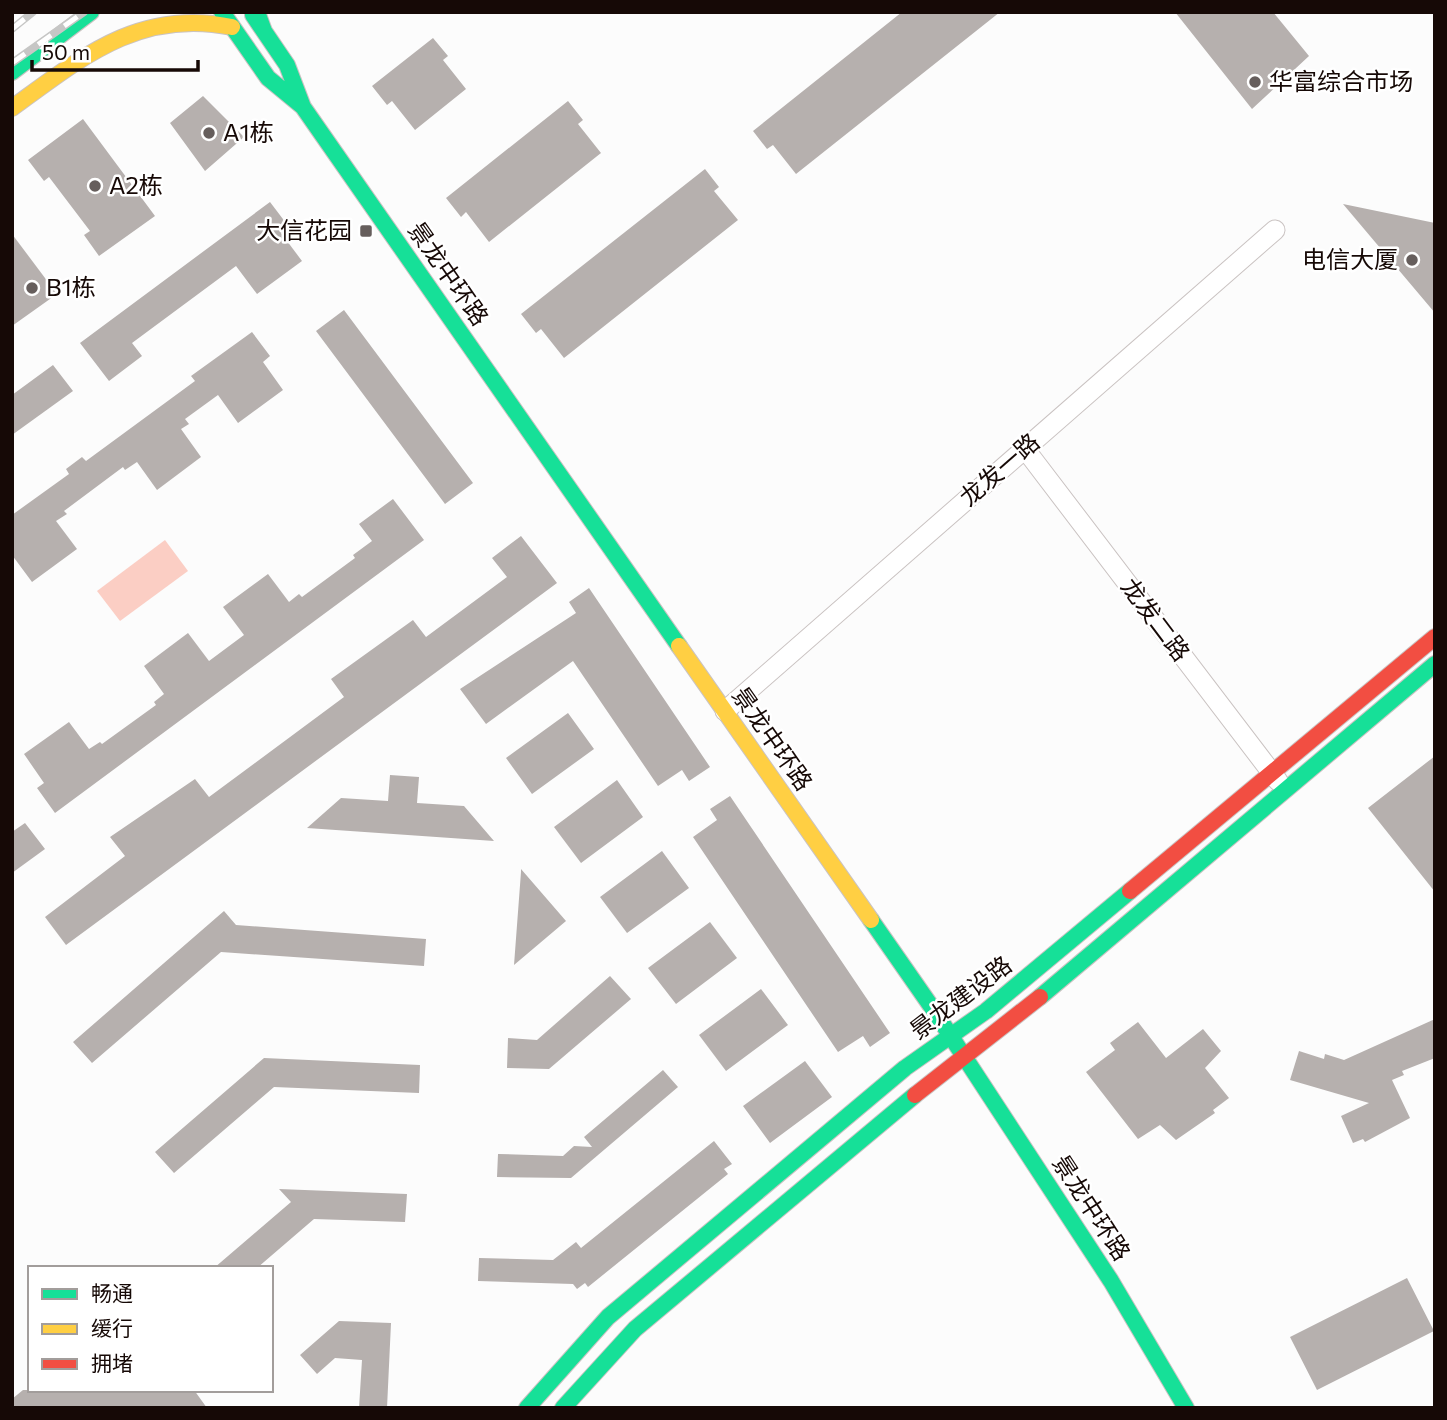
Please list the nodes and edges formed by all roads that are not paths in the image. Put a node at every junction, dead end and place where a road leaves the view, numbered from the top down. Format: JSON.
{"nodes":[{"id":1,"x":91,"y":12,"type":"edge"},
{"id":2,"x":222,"y":12,"type":"edge"},
{"id":3,"x":251,"y":12,"type":"edge"},
{"id":4,"x":257,"y":12,"type":"edge"},
{"id":5,"x":232,"y":27,"type":"junction"},
{"id":6,"x":264,"y":31,"type":"junction"},
{"id":7,"x":12,"y":72,"type":"edge"},
{"id":8,"x":303,"y":107,"type":"junction"},
{"id":9,"x":12,"y":108,"type":"edge"},
{"id":10,"x":1275,"y":230,"type":"dead end"},
{"id":11,"x":1025,"y":449,"type":"junction"},
{"id":12,"x":1435,"y":637,"type":"edge"},
{"id":13,"x":1435,"y":664,"type":"edge"},
{"id":14,"x":724,"y":711,"type":"junction"},
{"id":15,"x":1271,"y":773,"type":"junction"},
{"id":16,"x":1285,"y":791,"type":"junction"},
{"id":17,"x":949,"y":1037,"type":"junction"},
{"id":18,"x":962,"y":1058,"type":"junction"},
{"id":19,"x":527,"y":1408,"type":"edge"},
{"id":20,"x":564,"y":1408,"type":"edge"},
{"id":21,"x":1186,"y":1408,"type":"edge"}],
"edges":[{"from":1,"to":7,"type":"main road"},
{"from":2,"to":5,"type":"main road","name":"景龙中环路"},
{"from":3,"to":6,"type":"main road","name":"景龙中环路"},
{"from":4,"to":6,"type":"main road"},
{"from":5,"to":8,"type":"main road","name":"景龙中环路"},
{"from":5,"to":9,"type":"main road"},
{"from":6,"to":8,"type":"main road","name":"景龙中环路"},
{"from":8,"to":14,"type":"main road","name":"景龙中环路"},
{"from":10,"to":11,"type":"street","name":"龙发一路"},
{"from":11,"to":14,"type":"street","name":"龙发一路"},
{"from":11,"to":15,"type":"street","name":"龙发二路"},
{"from":12,"to":15,"type":"main road","name":"景龙建设路"},
{"from":13,"to":16,"type":"main road","name":"景龙建设路"},
{"from":14,"to":17,"type":"main road","name":"景龙中环路"},
{"from":15,"to":16,"type":"street","name":"龙发二路"},
{"from":15,"to":17,"type":"main road","name":"景龙建设路"},
{"from":16,"to":18,"type":"main road","name":"景龙建设路"},
{"from":17,"to":18,"type":"main road","name":"景龙中环路"},
{"from":17,"to":19,"type":"main road","name":"景龙建设路"},
{"from":18,"to":20,"type":"main road","name":"景龙建设路"},
{"from":18,"to":21,"type":"main road","name":"景龙中环路"}]}
